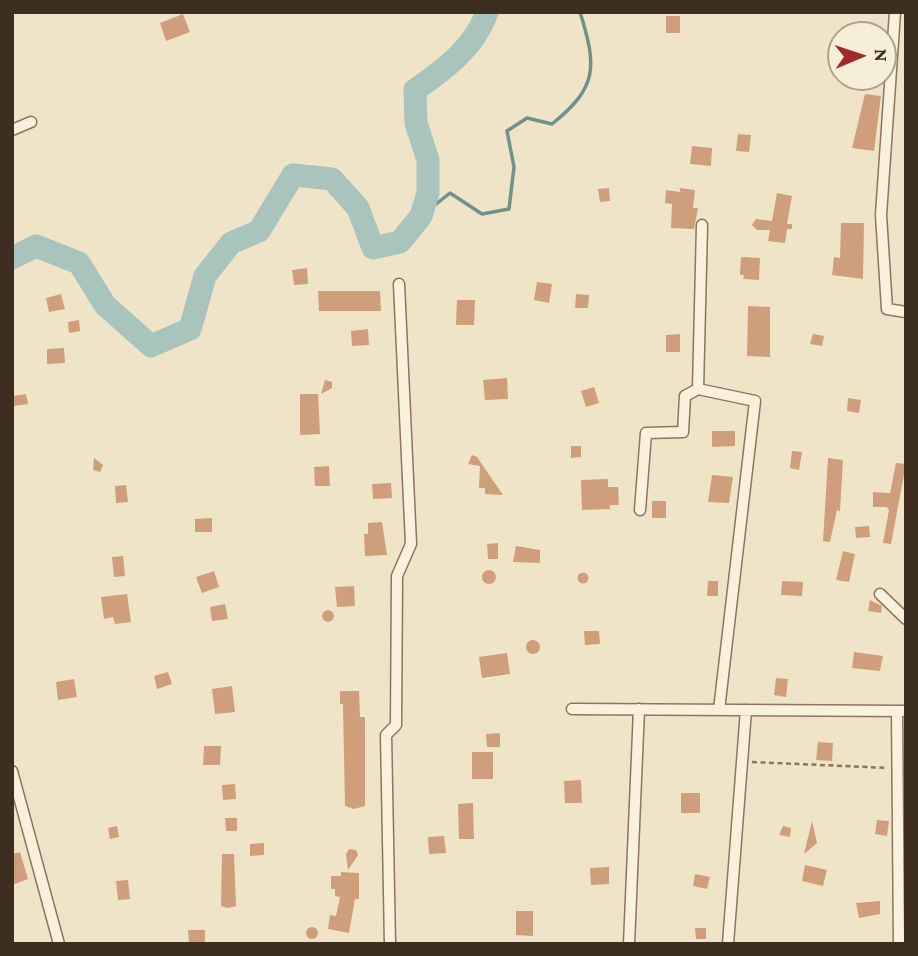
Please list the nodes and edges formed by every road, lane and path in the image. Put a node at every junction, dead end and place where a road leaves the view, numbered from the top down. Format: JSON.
{"nodes":[{"id":1,"x":895,"y":12,"type":"edge"},
{"id":2,"x":31,"y":122,"type":"dead end"},
{"id":3,"x":12,"y":130,"type":"edge"},
{"id":4,"x":702,"y":225,"type":"dead end"},
{"id":5,"x":399,"y":284,"type":"dead end"},
{"id":6,"x":906,"y":312,"type":"edge"},
{"id":7,"x":698,"y":389,"type":"junction"},
{"id":8,"x":640,"y":510,"type":"dead end"},
{"id":9,"x":880,"y":594,"type":"dead end"},
{"id":10,"x":906,"y":619,"type":"edge"},
{"id":11,"x":572,"y":709,"type":"dead end"},
{"id":12,"x":639,"y":709,"type":"junction"},
{"id":13,"x":719,"y":710,"type":"junction"},
{"id":14,"x":746,"y":710,"type":"junction"},
{"id":15,"x":901,"y":711,"type":"edge"},
{"id":16,"x":741,"y":762,"type":"junction"},
{"id":17,"x":898,"y":768,"type":"junction"},
{"id":18,"x":12,"y":771,"type":"edge"},
{"id":19,"x":59,"y":944,"type":"edge"},
{"id":20,"x":390,"y":944,"type":"edge"},
{"id":21,"x":629,"y":944,"type":"edge"},
{"id":22,"x":728,"y":944,"type":"edge"},
{"id":23,"x":899,"y":944,"type":"edge"}],
"edges":[{"from":1,"to":6,"type":"street"},
{"from":2,"to":3,"type":"street"},
{"from":4,"to":7,"type":"street"},
{"from":5,"to":20,"type":"street"},
{"from":7,"to":8,"type":"street"},
{"from":7,"to":13,"type":"street"},
{"from":9,"to":10,"type":"street"},
{"from":11,"to":12,"type":"street"},
{"from":12,"to":13,"type":"street"},
{"from":12,"to":21,"type":"street"},
{"from":13,"to":14,"type":"street"},
{"from":14,"to":15,"type":"street"},
{"from":14,"to":16,"type":"street"},
{"from":15,"to":17,"type":"street"},
{"from":16,"to":17,"type":"path"},
{"from":16,"to":22,"type":"street"},
{"from":17,"to":23,"type":"street"},
{"from":18,"to":19,"type":"street"}]}
